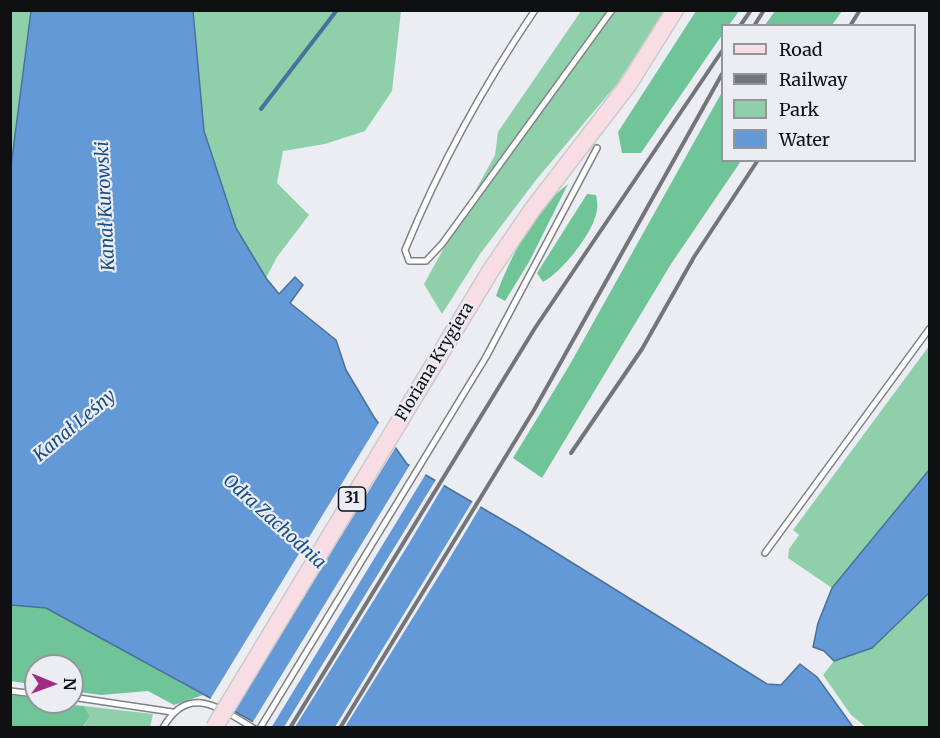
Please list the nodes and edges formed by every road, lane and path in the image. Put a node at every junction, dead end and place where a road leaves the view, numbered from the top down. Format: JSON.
{"nodes":[{"id":1,"x":535,"y":10,"type":"edge"},
{"id":2,"x":612,"y":10,"type":"edge"},
{"id":3,"x":675,"y":10,"type":"edge"},
{"id":4,"x":597,"y":148,"type":"dead end"},
{"id":5,"x":930,"y":328,"type":"edge"},
{"id":6,"x":765,"y":553,"type":"dead end"},
{"id":7,"x":84,"y":699,"type":"edge"},
{"id":8,"x":172,"y":712,"type":"junction"},
{"id":9,"x":163,"y":728,"type":"edge"},
{"id":10,"x":214,"y":728,"type":"edge"},
{"id":11,"x":253,"y":728,"type":"edge"},
{"id":12,"x":260,"y":728,"type":"edge"}],
"edges":[{"from":1,"to":2,"type":"lane"},
{"from":3,"to":10,"type":"main road","name":"Floriana Krygiera","number":"31","bridge":true},
{"from":4,"to":12,"type":"lane"},
{"from":5,"to":6,"type":"lane"},
{"from":7,"to":8,"type":"lane"},
{"from":8,"to":9,"type":"lane"},
{"from":8,"to":11,"type":"lane"}]}
